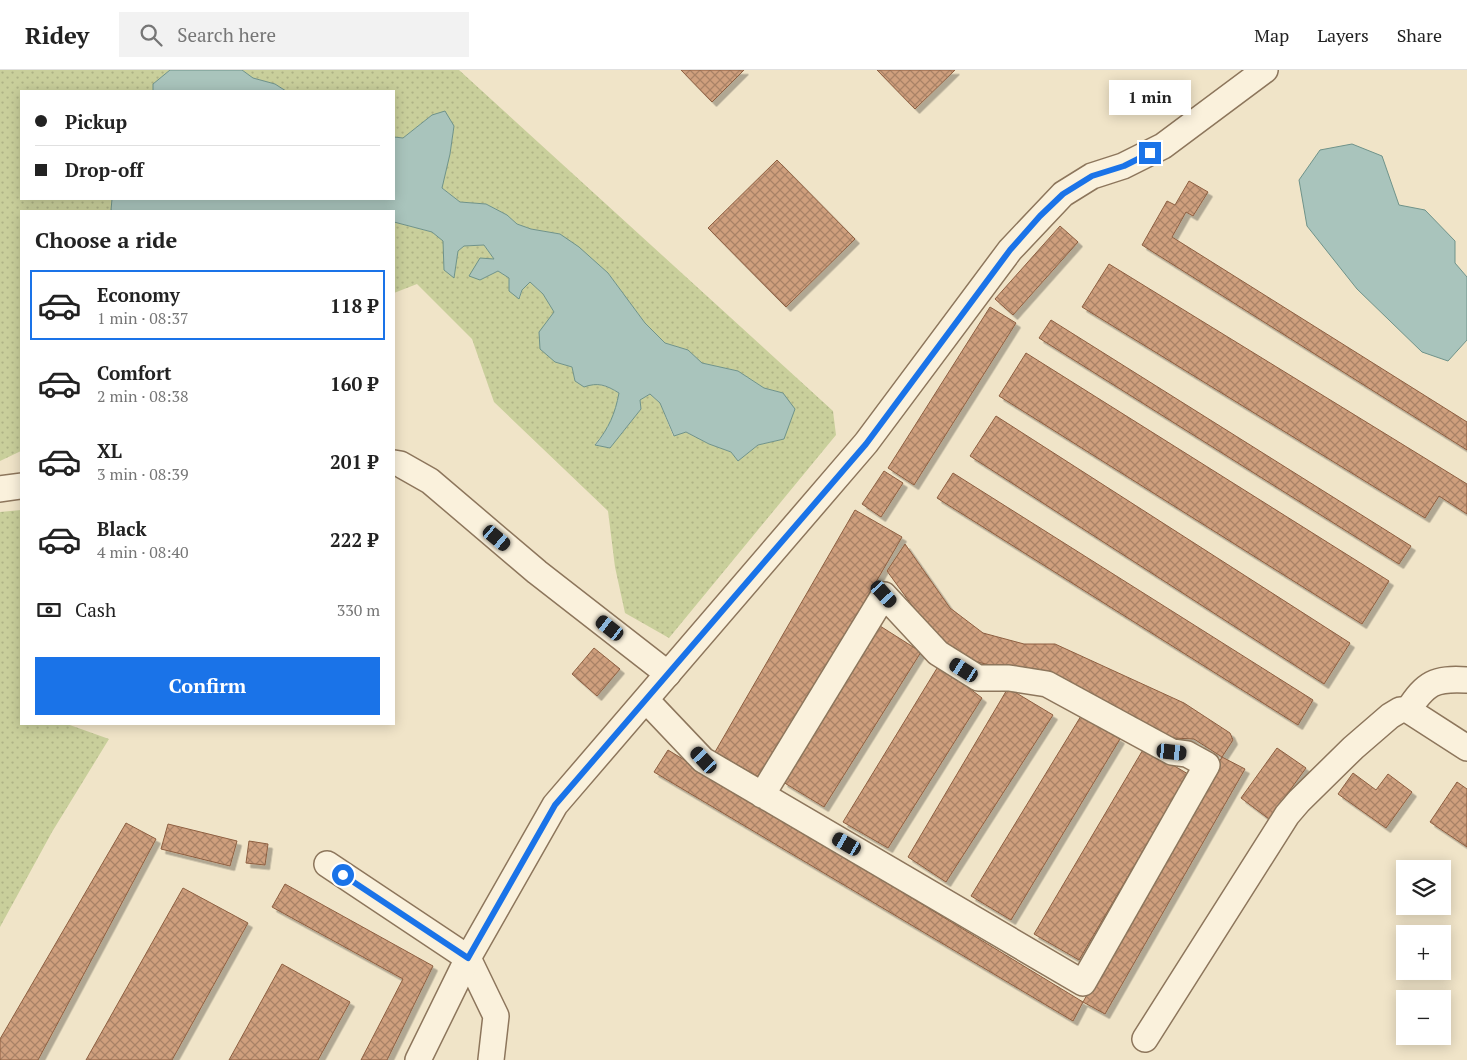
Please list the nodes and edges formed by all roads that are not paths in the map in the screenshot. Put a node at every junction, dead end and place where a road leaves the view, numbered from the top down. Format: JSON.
{"nodes":[{"id":1,"x":1265,"y":70,"type":"edge"},
{"id":2,"x":395,"y":464,"type":"edge"},
{"id":3,"x":20,"y":486,"type":"edge"},
{"id":4,"x":0,"y":489,"type":"edge"},
{"id":5,"x":668,"y":674,"type":"junction"},
{"id":6,"x":1467,"y":680,"type":"edge"},
{"id":7,"x":646,"y":700,"type":"junction"},
{"id":8,"x":1408,"y":710,"type":"junction"},
{"id":9,"x":1467,"y":748,"type":"edge"},
{"id":10,"x":762,"y":795,"type":"junction"},
{"id":11,"x":327,"y":864,"type":"dead end"},
{"id":12,"x":468,"y":958,"type":"junction"},
{"id":13,"x":1144,"y":1039,"type":"dead end"},
{"id":14,"x":418,"y":1060,"type":"edge"},
{"id":15,"x":491,"y":1060,"type":"edge"}],
"edges":[{"from":1,"to":5,"type":"lane"},
{"from":2,"to":5,"type":"lane"},
{"from":3,"to":4,"type":"lane"},
{"from":5,"to":7,"type":"lane"},
{"from":6,"to":8,"type":"lane"},
{"from":7,"to":10,"type":"lane"},
{"from":7,"to":12,"type":"lane"},
{"from":8,"to":9,"type":"lane"},
{"from":8,"to":13,"type":"lane"},
{"from":10,"to":10,"type":"lane"},
{"from":11,"to":12,"type":"lane"},
{"from":12,"to":14,"type":"lane"},
{"from":12,"to":15,"type":"lane"}]}
